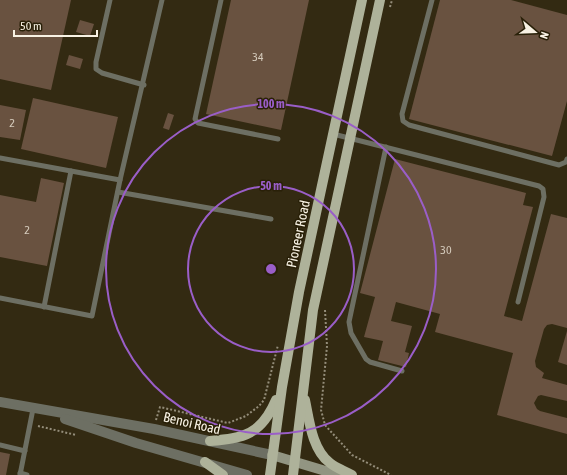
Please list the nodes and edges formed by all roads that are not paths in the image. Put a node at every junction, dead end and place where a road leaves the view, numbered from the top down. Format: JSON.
{"nodes":[{"id":1,"x":110,"y":0,"type":"edge"},
{"id":2,"x":162,"y":0,"type":"edge"},
{"id":3,"x":221,"y":0,"type":"edge"},
{"id":4,"x":362,"y":0,"type":"edge"},
{"id":5,"x":380,"y":0,"type":"edge"},
{"id":6,"x":432,"y":0,"type":"edge"},
{"id":7,"x":144,"y":85,"type":"junction"},
{"id":8,"x":333,"y":134,"type":"junction"},
{"id":9,"x":278,"y":139,"type":"dead end"},
{"id":10,"x":351,"y":139,"type":"junction"},
{"id":11,"x":386,"y":147,"type":"junction"},
{"id":12,"x":0,"y":158,"type":"edge"},
{"id":13,"x":567,"y":159,"type":"edge"},
{"id":14,"x":71,"y":171,"type":"junction"},
{"id":15,"x":120,"y":180,"type":"junction"},
{"id":16,"x":118,"y":192,"type":"junction"},
{"id":17,"x":271,"y":219,"type":"dead end"},
{"id":18,"x":0,"y":298,"type":"edge"},
{"id":19,"x":518,"y":302,"type":"dead end"},
{"id":20,"x":44,"y":307,"type":"junction"},
{"id":21,"x":402,"y":371,"type":"dead end"},
{"id":22,"x":282,"y":387,"type":"junction"},
{"id":23,"x":303,"y":392,"type":"junction"},
{"id":24,"x":0,"y":402,"type":"edge"},
{"id":25,"x":35,"y":409,"type":"junction"},
{"id":26,"x":210,"y":441,"type":"junction"},
{"id":27,"x":0,"y":446,"type":"edge"},
{"id":28,"x":25,"y":451,"type":"junction"},
{"id":29,"x":272,"y":455,"type":"junction"},
{"id":30,"x":295,"y":460,"type":"junction"},
{"id":31,"x":205,"y":462,"type":"junction"},
{"id":32,"x":20,"y":474,"type":"edge"},
{"id":33,"x":27,"y":475,"type":"edge"},
{"id":34,"x":223,"y":475,"type":"edge"},
{"id":35,"x":247,"y":475,"type":"edge"},
{"id":36,"x":270,"y":475,"type":"edge"},
{"id":37,"x":293,"y":475,"type":"edge"},
{"id":38,"x":339,"y":475,"type":"edge"},
{"id":39,"x":352,"y":475,"type":"edge"}],
"edges":[{"from":1,"to":7,"type":"lane"},
{"from":2,"to":7,"type":"lane"},
{"from":3,"to":9,"type":"lane"},
{"from":4,"to":8,"type":"main road","name":"Pioneer Road"},
{"from":5,"to":10,"type":"main road"},
{"from":6,"to":13,"type":"lane"},
{"from":7,"to":15,"type":"lane"},
{"from":8,"to":10,"type":"lane"},
{"from":8,"to":22,"type":"main road","name":"Pioneer Road"},
{"from":10,"to":11,"type":"lane"},
{"from":10,"to":23,"type":"main road"},
{"from":11,"to":19,"type":"lane"},
{"from":11,"to":21,"type":"lane"},
{"from":12,"to":14,"type":"lane"},
{"from":14,"to":15,"type":"lane"},
{"from":14,"to":20,"type":"lane"},
{"from":15,"to":16,"type":"lane"},
{"from":16,"to":17,"type":"lane"},
{"from":16,"to":20,"type":"lane"},
{"from":18,"to":20,"type":"lane"},
{"from":22,"to":26,"type":"main road"},
{"from":22,"to":29,"type":"main road","name":"Pioneer Road"},
{"from":23,"to":30,"type":"main road"},
{"from":23,"to":39,"type":"main road"},
{"from":24,"to":25,"type":"street","name":"Benoi Road"},
{"from":25,"to":26,"type":"street","name":"Benoi Road"},
{"from":25,"to":28,"type":"lane"},
{"from":25,"to":31,"type":"street","name":"Benoi Road"},
{"from":26,"to":29,"type":"street","name":"Benoi Road"},
{"from":27,"to":28,"type":"lane"},
{"from":28,"to":32,"type":"lane"},
{"from":29,"to":30,"type":"main road","name":"Benoi Road"},
{"from":29,"to":36,"type":"main road","name":"Pioneer Road"},
{"from":30,"to":37,"type":"main road"},
{"from":30,"to":38,"type":"main road","name":"Benoi Road"},
{"from":31,"to":34,"type":"main road"},
{"from":31,"to":35,"type":"street","name":"Benoi Road"},
{"from":32,"to":33,"type":"lane"}]}
